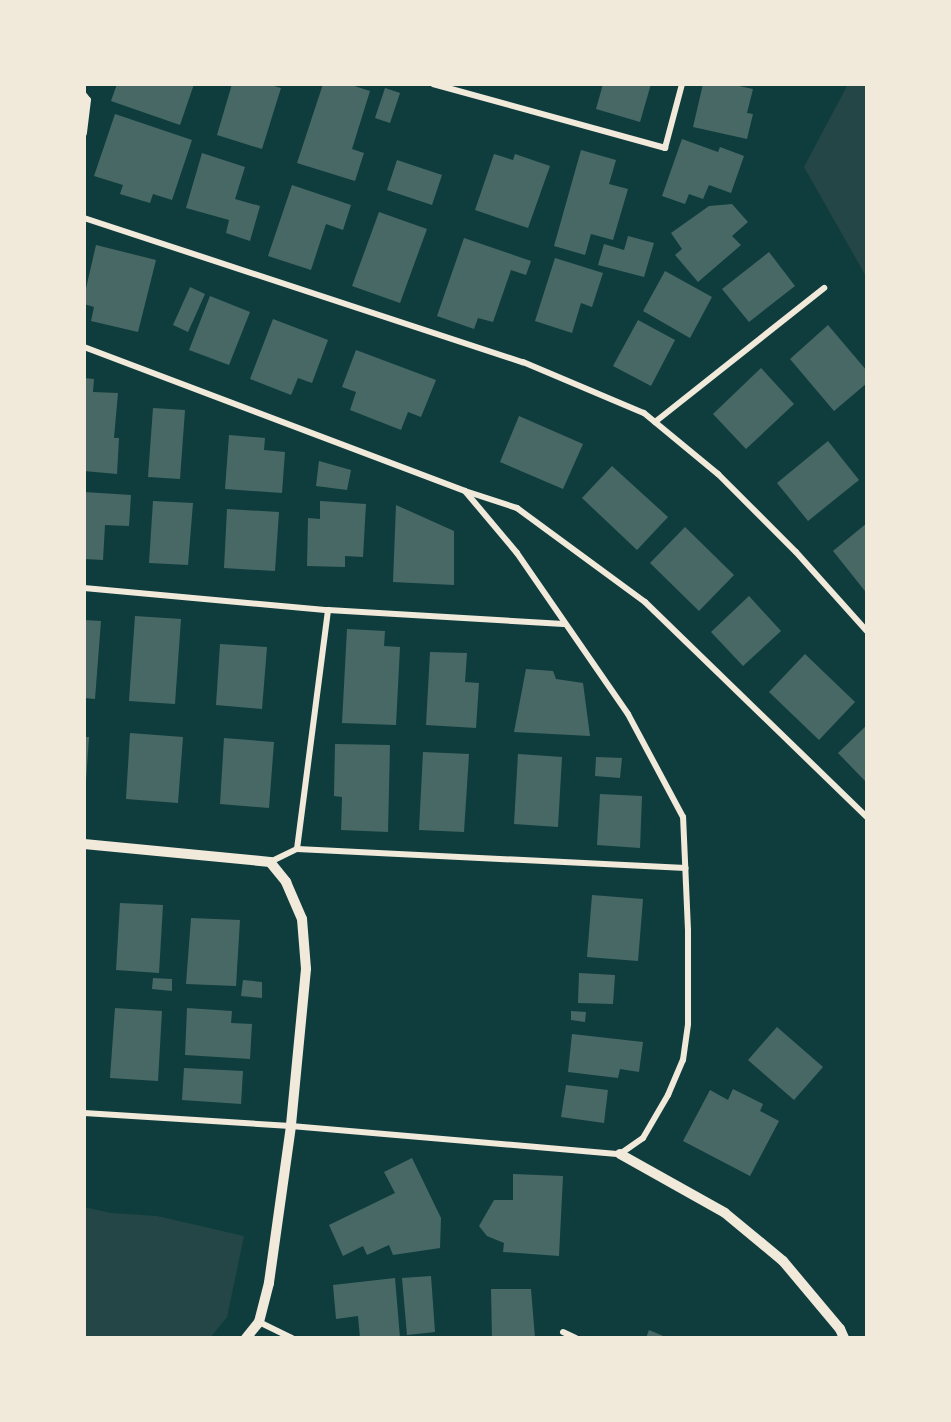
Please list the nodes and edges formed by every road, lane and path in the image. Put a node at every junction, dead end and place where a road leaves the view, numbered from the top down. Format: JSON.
{"nodes":[{"id":1,"x":433,"y":84,"type":"edge"},
{"id":2,"x":682,"y":84,"type":"edge"},
{"id":3,"x":84,"y":95,"type":"edge"},
{"id":4,"x":84,"y":134,"type":"edge"},
{"id":5,"x":84,"y":218,"type":"edge"},
{"id":6,"x":824,"y":288,"type":"dead end"},
{"id":7,"x":84,"y":347,"type":"edge"},
{"id":8,"x":655,"y":422,"type":"junction"},
{"id":9,"x":465,"y":492,"type":"junction"},
{"id":10,"x":84,"y":588,"type":"edge"},
{"id":11,"x":328,"y":610,"type":"junction"},
{"id":12,"x":564,"y":624,"type":"junction"},
{"id":13,"x":867,"y":631,"type":"edge"},
{"id":14,"x":867,"y":817,"type":"edge"},
{"id":15,"x":84,"y":844,"type":"edge"},
{"id":16,"x":297,"y":849,"type":"junction"},
{"id":17,"x":270,"y":862,"type":"junction"},
{"id":18,"x":686,"y":868,"type":"junction"},
{"id":19,"x":84,"y":1113,"type":"edge"},
{"id":20,"x":291,"y":1126,"type":"junction"},
{"id":21,"x":620,"y":1154,"type":"junction"},
{"id":22,"x":259,"y":1322,"type":"junction"},
{"id":23,"x":563,"y":1332,"type":"dead end"},
{"id":24,"x":246,"y":1338,"type":"edge"},
{"id":25,"x":292,"y":1338,"type":"edge"},
{"id":26,"x":576,"y":1338,"type":"edge"},
{"id":27,"x":844,"y":1338,"type":"edge"}],
"edges":[{"from":1,"to":2,"type":"street"},
{"from":3,"to":4,"type":"street"},
{"from":5,"to":8,"type":"street"},
{"from":6,"to":8,"type":"street"},
{"from":7,"to":9,"type":"street"},
{"from":8,"to":13,"type":"street"},
{"from":9,"to":12,"type":"street"},
{"from":9,"to":14,"type":"street"},
{"from":10,"to":11,"type":"street"},
{"from":11,"to":12,"type":"street"},
{"from":11,"to":16,"type":"street"},
{"from":12,"to":18,"type":"street"},
{"from":15,"to":17,"type":"street"},
{"from":16,"to":17,"type":"street"},
{"from":16,"to":18,"type":"street"},
{"from":17,"to":20,"type":"street"},
{"from":18,"to":21,"type":"street"},
{"from":19,"to":20,"type":"street"},
{"from":20,"to":21,"type":"street"},
{"from":20,"to":22,"type":"street"},
{"from":21,"to":27,"type":"street"},
{"from":22,"to":24,"type":"street"},
{"from":22,"to":25,"type":"street"},
{"from":23,"to":26,"type":"street"}]}
